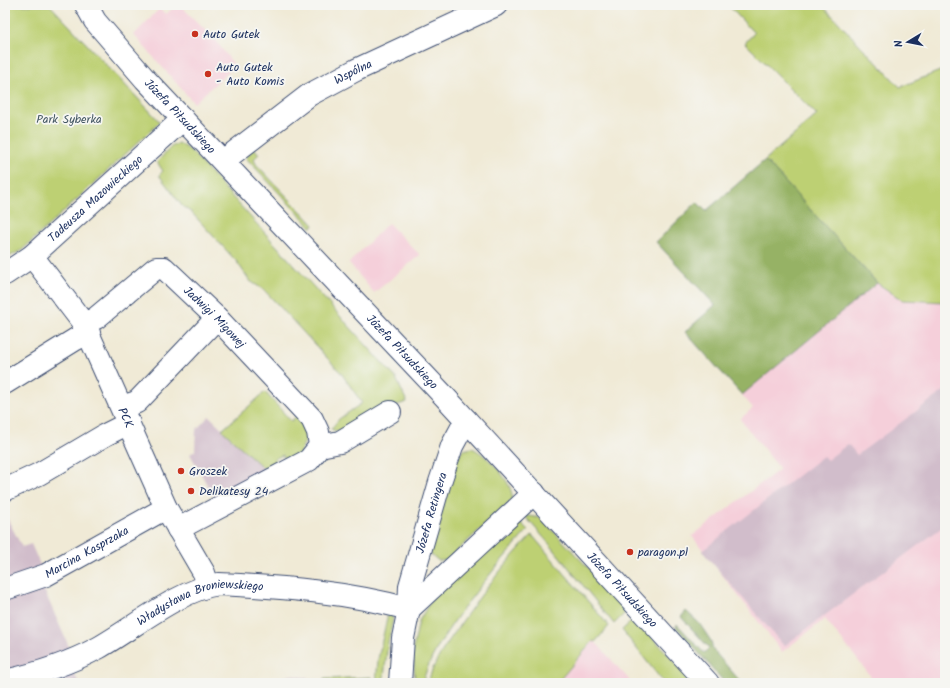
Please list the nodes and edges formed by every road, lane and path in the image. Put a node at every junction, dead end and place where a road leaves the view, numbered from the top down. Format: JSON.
{"nodes":[{"id":1,"x":76,"y":5,"type":"edge"},
{"id":2,"x":496,"y":5,"type":"edge"},
{"id":3,"x":91,"y":13,"type":"edge"},
{"id":4,"x":183,"y":119,"type":"junction"},
{"id":5,"x":223,"y":161,"type":"junction"},
{"id":6,"x":32,"y":256,"type":"junction"},
{"id":7,"x":5,"y":274,"type":"edge"},
{"id":8,"x":217,"y":318,"type":"junction"},
{"id":9,"x":86,"y":328,"type":"junction"},
{"id":10,"x":5,"y":383,"type":"edge"},
{"id":11,"x":390,"y":412,"type":"dead end"},
{"id":12,"x":126,"y":415,"type":"junction"},
{"id":13,"x":466,"y":420,"type":"junction"},
{"id":14,"x":320,"y":446,"type":"junction"},
{"id":15,"x":5,"y":490,"type":"edge"},
{"id":16,"x":534,"y":493,"type":"junction"},
{"id":17,"x":166,"y":508,"type":"junction"},
{"id":18,"x":178,"y":529,"type":"junction"},
{"id":19,"x":208,"y":585,"type":"junction"},
{"id":20,"x":5,"y":589,"type":"edge"},
{"id":21,"x":409,"y":609,"type":"junction"},
{"id":22,"x":5,"y":681,"type":"edge"},
{"id":23,"x":400,"y":683,"type":"edge"},
{"id":24,"x":708,"y":683,"type":"edge"}],
"edges":[{"from":1,"to":3,"type":"street","name":"Józefa Piłsudskiego"},
{"from":2,"to":5,"type":"street","name":"Wspólna"},
{"from":3,"to":4,"type":"street","name":"Józefa Piłsudskiego"},
{"from":4,"to":5,"type":"street","name":"Józefa Piłsudskiego"},
{"from":4,"to":6,"type":"street","name":"Tadeusza Mazowieckiego"},
{"from":5,"to":13,"type":"street","name":"Józefa Piłsudskiego"},
{"from":6,"to":7,"type":"street","name":"Tadeusza Mazowieckiego"},
{"from":6,"to":9,"type":"street","name":"PCK"},
{"from":8,"to":9,"type":"street","name":"Jadwigi Migowej"},
{"from":8,"to":12,"type":"street"},
{"from":8,"to":14,"type":"street","name":"Jadwigi Migowej"},
{"from":9,"to":10,"type":"street","name":"Jadwigi Migowej"},
{"from":9,"to":12,"type":"street","name":"PCK"},
{"from":11,"to":14,"type":"street"},
{"from":12,"to":15,"type":"street"},
{"from":12,"to":17,"type":"street","name":"PCK"},
{"from":13,"to":16,"type":"street","name":"Józefa Piłsudskiego"},
{"from":13,"to":21,"type":"street","name":"Józefa Retingera"},
{"from":14,"to":18,"type":"street"},
{"from":16,"to":21,"type":"street"},
{"from":16,"to":24,"type":"street","name":"Józefa Piłsudskiego"},
{"from":17,"to":18,"type":"street","name":"PCK"},
{"from":17,"to":20,"type":"street","name":"Marcina Kasprzaka"},
{"from":18,"to":19,"type":"street","name":"PCK"},
{"from":19,"to":21,"type":"street","name":"Władysława Broniewskiego"},
{"from":19,"to":22,"type":"street","name":"Władysława Broniewskiego"},
{"from":21,"to":23,"type":"street","name":"Józefa Retingera"}]}
